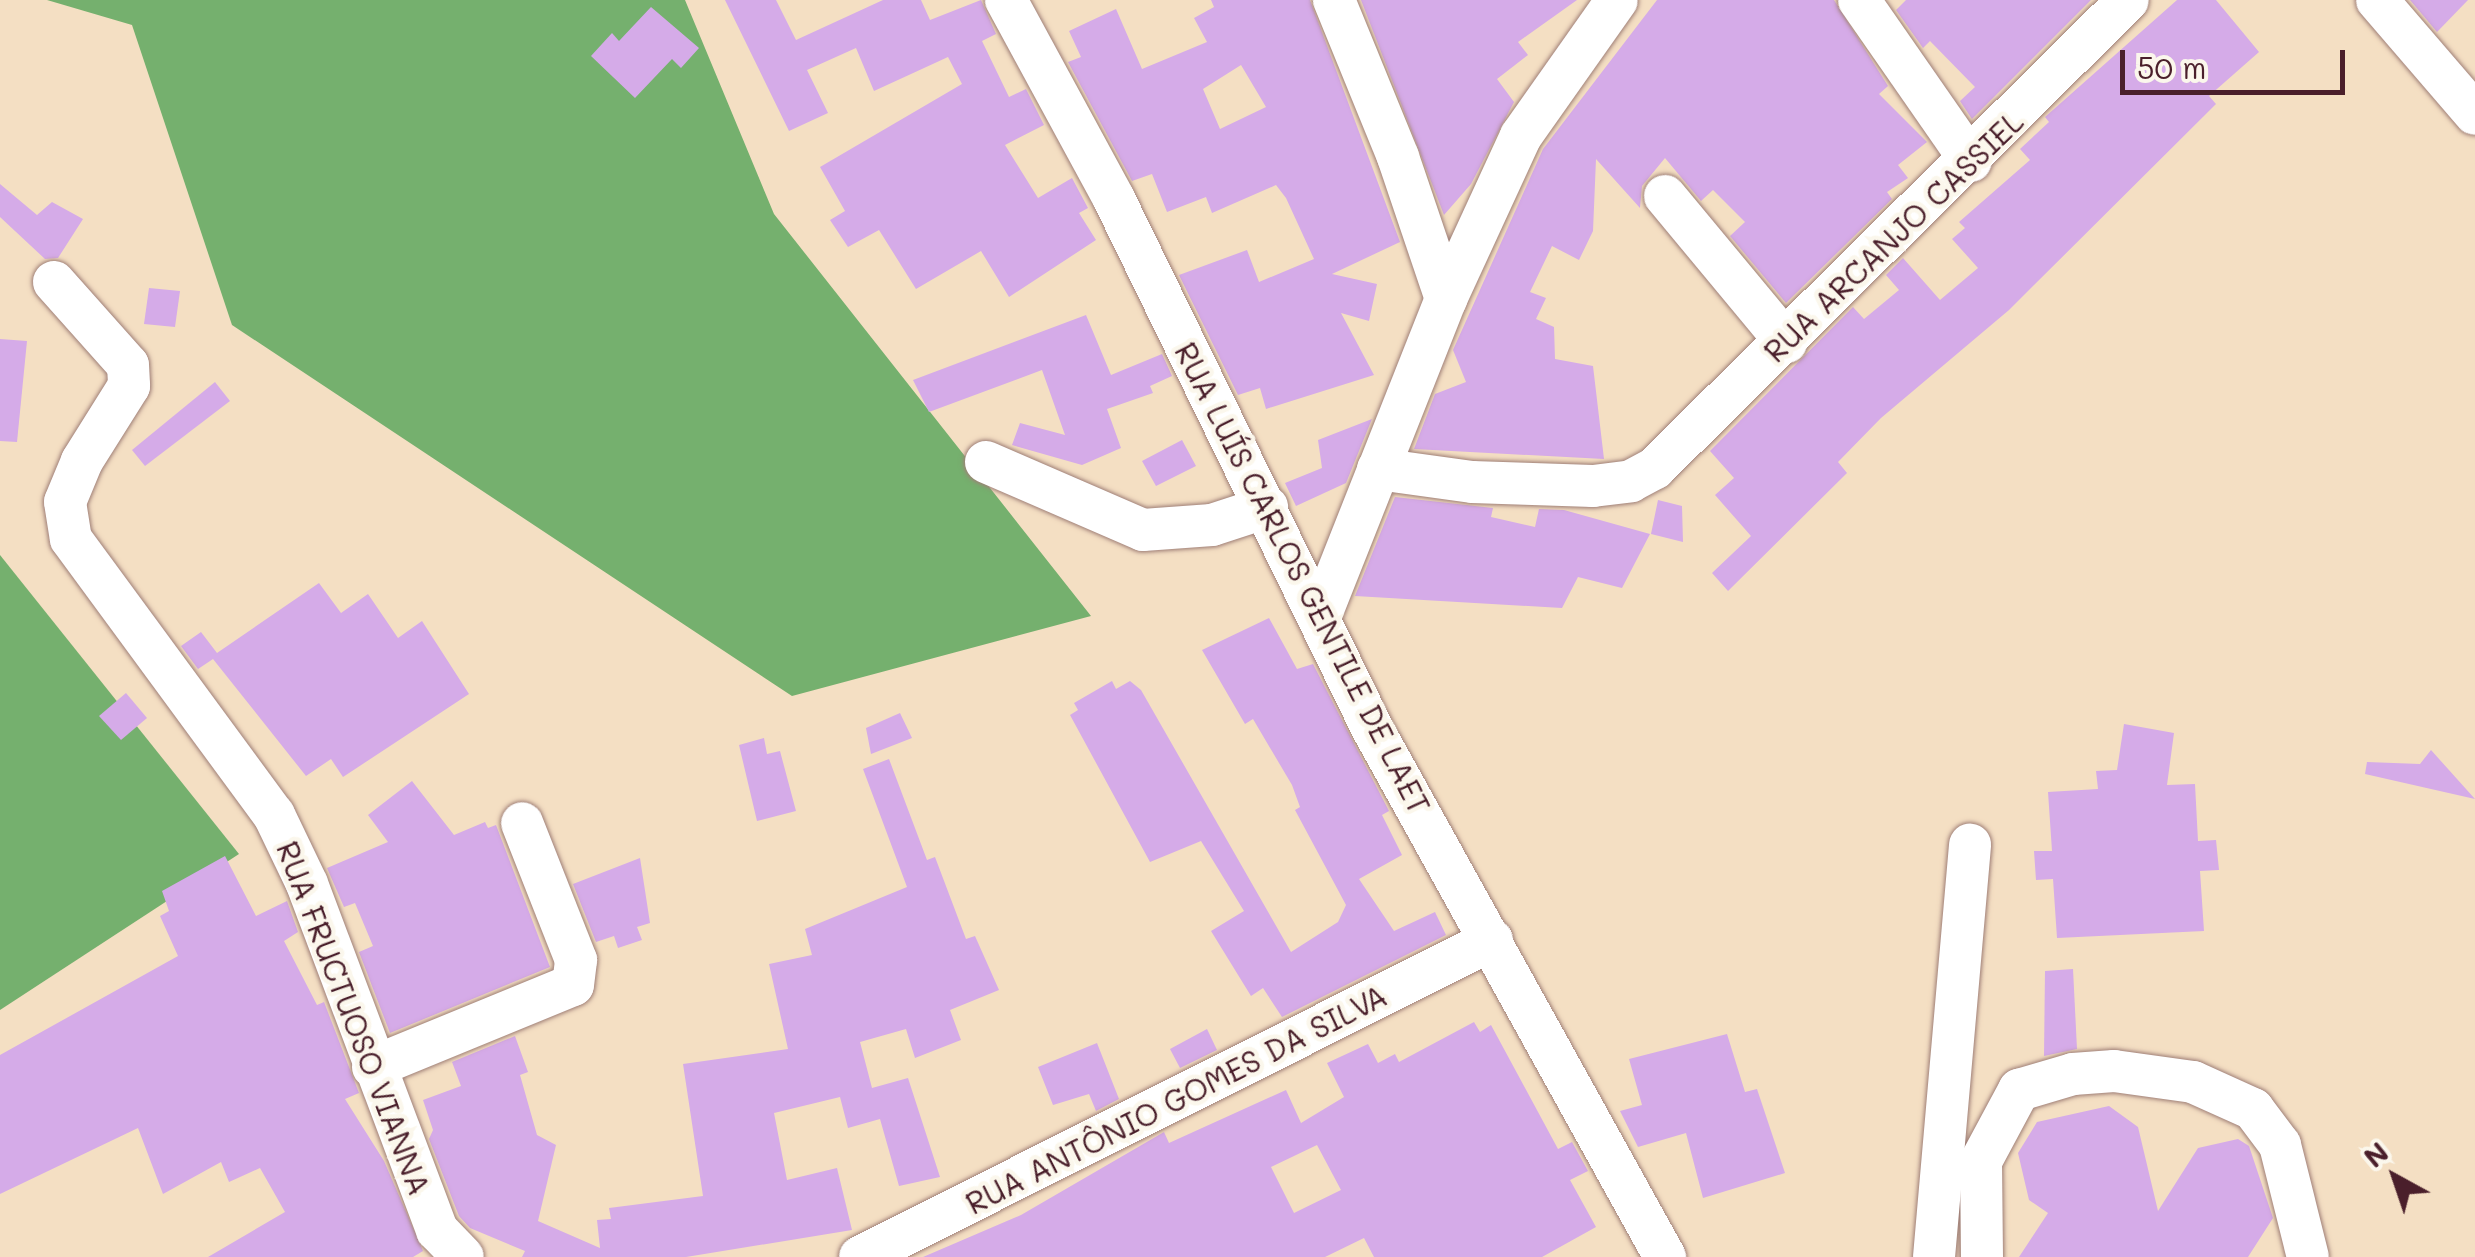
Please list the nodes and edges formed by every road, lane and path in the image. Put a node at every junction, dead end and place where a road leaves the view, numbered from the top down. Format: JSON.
{"nodes":[{"id":1,"x":1006,"y":0,"type":"edge"},
{"id":2,"x":1334,"y":0,"type":"edge"},
{"id":3,"x":1617,"y":0,"type":"edge"},
{"id":4,"x":1859,"y":0,"type":"edge"},
{"id":5,"x":2128,"y":0,"type":"edge"},
{"id":6,"x":2377,"y":0,"type":"edge"},
{"id":7,"x":2475,"y":114,"type":"edge"},
{"id":8,"x":1971,"y":160,"type":"junction"},
{"id":9,"x":1666,"y":196,"type":"dead end"},
{"id":10,"x":54,"y":282,"type":"dead end"},
{"id":11,"x":1446,"y":298,"type":"junction"},
{"id":12,"x":1786,"y":342,"type":"junction"},
{"id":13,"x":986,"y":462,"type":"dead end"},
{"id":14,"x":1378,"y":469,"type":"junction"},
{"id":15,"x":1268,"y":507,"type":"junction"},
{"id":16,"x":1320,"y":618,"type":"junction"},
{"id":17,"x":522,"y":823,"type":"dead end"},
{"id":18,"x":1970,"y":846,"type":"dead end"},
{"id":19,"x":1492,"y":940,"type":"junction"},
{"id":20,"x":373,"y":1066,"type":"junction"},
{"id":21,"x":2020,"y":1090,"type":"junction"},
{"id":22,"x":1942,"y":1131,"type":"junction"},
{"id":23,"x":463,"y":1257,"type":"edge"},
{"id":24,"x":860,"y":1257,"type":"edge"},
{"id":25,"x":1665,"y":1257,"type":"edge"},
{"id":26,"x":1934,"y":1257,"type":"edge"},
{"id":27,"x":1982,"y":1257,"type":"edge"},
{"id":28,"x":2308,"y":1257,"type":"edge"}],
"edges":[{"from":1,"to":15,"type":"street","name":"RUA LUÍS CARLOS GENTILE DE LAET"},
{"from":2,"to":11,"type":"street"},
{"from":3,"to":11,"type":"street"},
{"from":4,"to":8,"type":"street"},
{"from":5,"to":8,"type":"street","name":"RUA ARCANJO CASSIEL"},
{"from":6,"to":7,"type":"street"},
{"from":8,"to":12,"type":"street","name":"RUA ARCANJO CASSIEL"},
{"from":9,"to":12,"type":"street"},
{"from":10,"to":20,"type":"street","name":"RUA FRUCTUOSO VIANNA"},
{"from":11,"to":14,"type":"street"},
{"from":12,"to":14,"type":"street","name":"RUA ARCANJO CASSIEL"},
{"from":13,"to":15,"type":"street"},
{"from":14,"to":16,"type":"street"},
{"from":15,"to":16,"type":"street","name":"RUA LUÍS CARLOS GENTILE DE LAET"},
{"from":16,"to":19,"type":"street","name":"RUA LUÍS CARLOS GENTILE DE LAET"},
{"from":17,"to":20,"type":"street"},
{"from":18,"to":22,"type":"street"},
{"from":19,"to":24,"type":"street","name":"RUA ANTÔNIO GOMES DA SILVA"},
{"from":19,"to":25,"type":"street","name":"RUA LUÍS CARLOS GENTILE DE LAET"},
{"from":20,"to":23,"type":"street","name":"RUA FRUCTUOSO VIANNA"},
{"from":21,"to":22,"type":"street"},
{"from":21,"to":27,"type":"street"},
{"from":21,"to":28,"type":"street"},
{"from":22,"to":26,"type":"street"}]}
